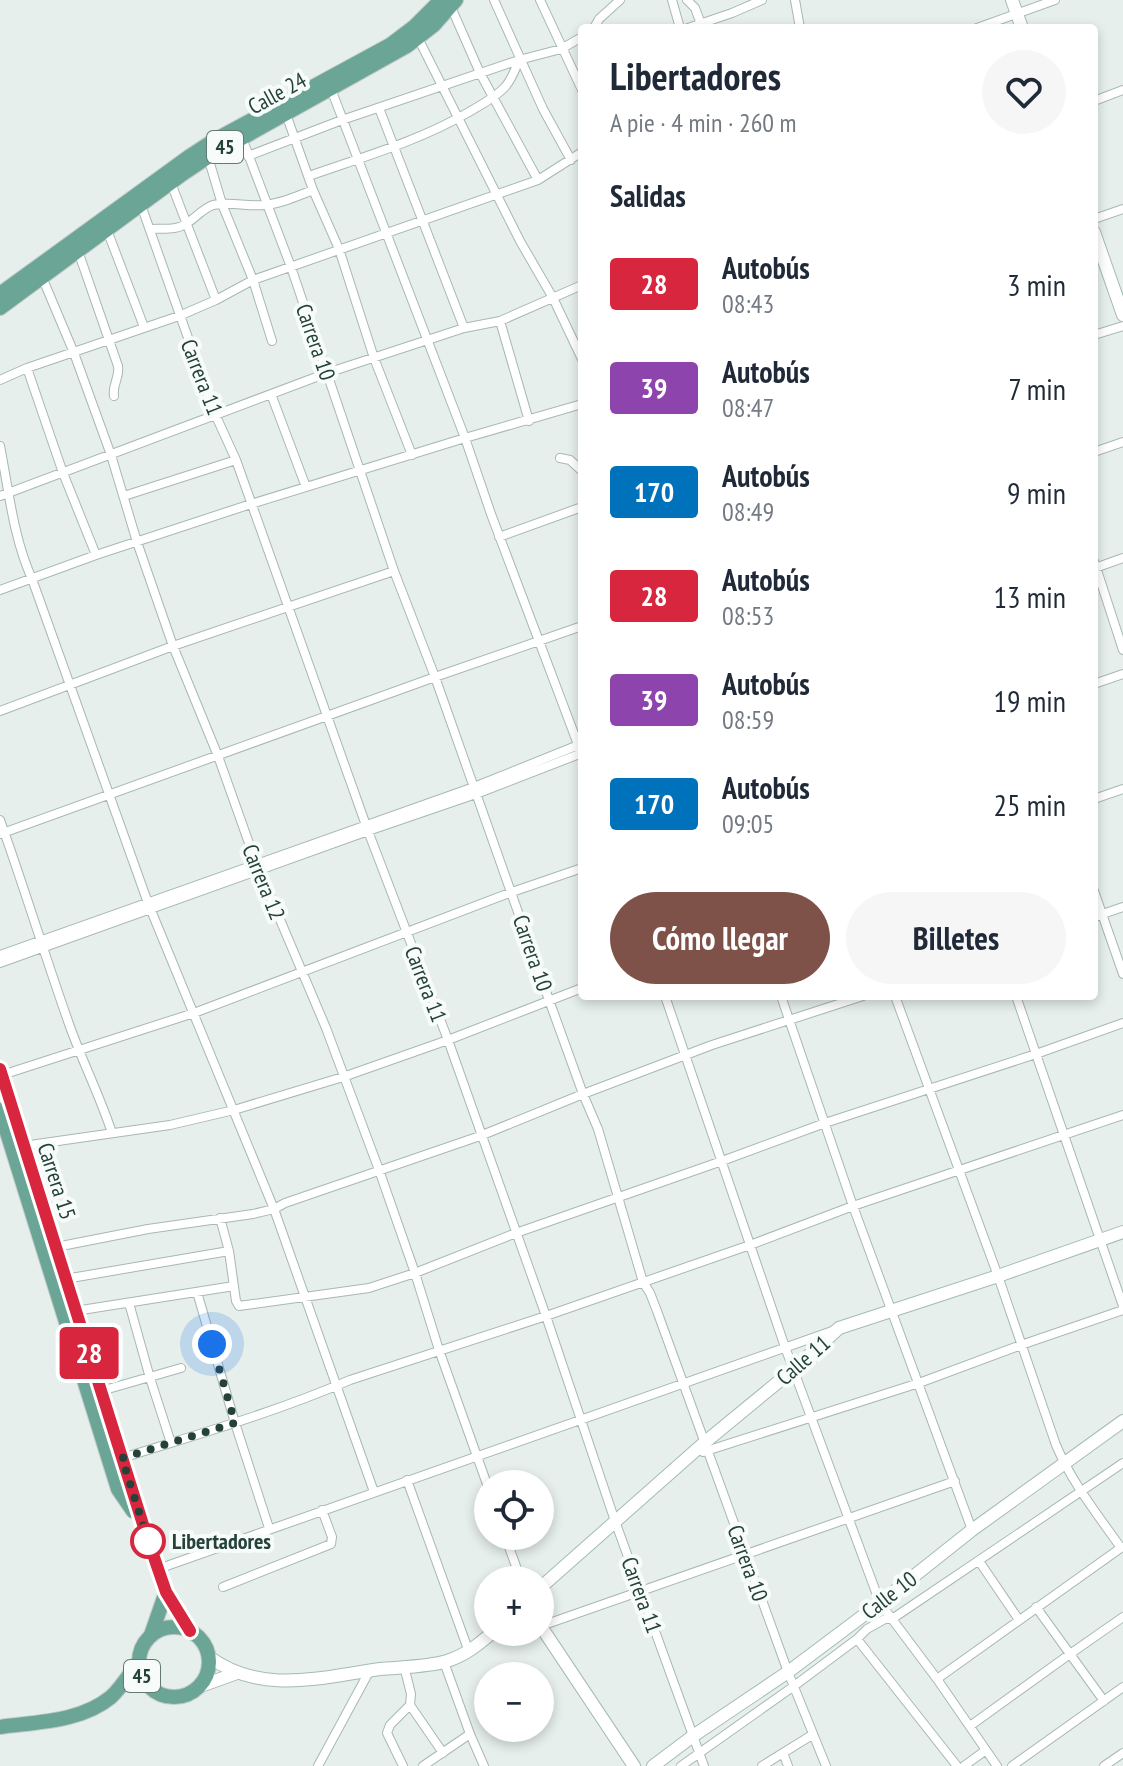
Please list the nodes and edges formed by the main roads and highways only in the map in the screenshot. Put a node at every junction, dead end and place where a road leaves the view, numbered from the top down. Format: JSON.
{"nodes":[{"id":1,"x":1012,"y":0,"type":"edge"},
{"id":2,"x":449,"y":2,"type":"edge"},
{"id":3,"x":1021,"y":24,"type":"edge"},
{"id":4,"x":1098,"y":243,"type":"edge"},
{"id":5,"x":0,"y":294,"type":"edge"},
{"id":6,"x":0,"y":308,"type":"edge"},
{"id":7,"x":1123,"y":315,"type":"edge"},
{"id":8,"x":1,"y":1072,"type":"edge"},
{"id":9,"x":0,"y":1110,"type":"edge"},
{"id":10,"x":4,"y":1138,"type":"edge"},
{"id":11,"x":1123,"y":1232,"type":"edge"},
{"id":12,"x":1122,"y":1423,"type":"edge"},
{"id":13,"x":146,"y":1534,"type":"junction"},
{"id":14,"x":554,"y":1575,"type":"edge"},
{"id":15,"x":166,"y":1592,"type":"junction"},
{"id":16,"x":190,"y":1631,"type":"junction"},
{"id":17,"x":151,"y":1635,"type":"junction"},
{"id":18,"x":476,"y":1646,"type":"edge"},
{"id":19,"x":553,"y":1646,"type":"edge"},
{"id":20,"x":208,"y":1656,"type":"junction"},
{"id":21,"x":139,"y":1661,"type":"junction"},
{"id":22,"x":237,"y":1673,"type":"junction"},
{"id":23,"x":198,"y":1687,"type":"junction"},
{"id":24,"x":155,"y":1692,"type":"junction"},
{"id":25,"x":114,"y":1694,"type":"junction"},
{"id":26,"x":0,"y":1727,"type":"edge"},
{"id":27,"x":634,"y":1766,"type":"edge"},
{"id":28,"x":653,"y":1766,"type":"edge"}],
"edges":[{"from":1,"to":3,"type":"main road"},
{"from":2,"to":5,"type":"main road","name":"Calle 24","number":"45"},
{"from":2,"to":6,"type":"main road","name":"Calle 24","number":"45"},
{"from":4,"to":7,"type":"main road"},
{"from":8,"to":13,"type":"main road","name":"Carrera 15"},
{"from":9,"to":10,"type":"main road","name":"Carrera 15"},
{"from":10,"to":13,"type":"main road","name":"Carrera 15"},
{"from":11,"to":14,"type":"main road","name":"Calle 11"},
{"from":12,"to":28,"type":"main road","name":"Calle 10"},
{"from":13,"to":15,"type":"main road","name":"Carrera 15"},
{"from":15,"to":16,"type":"main road","name":"Carrera 15"},
{"from":15,"to":17,"type":"main road","number":"45"},
{"from":16,"to":17,"type":"main road","number":"45"},
{"from":16,"to":20,"type":"main road"},
{"from":17,"to":21,"type":"main road","number":"45"},
{"from":18,"to":22,"type":"main road"},
{"from":19,"to":27,"type":"main road"},
{"from":20,"to":22,"type":"main road"},
{"from":20,"to":23,"type":"main road"},
{"from":21,"to":24,"type":"main road","number":"45"},
{"from":21,"to":25,"type":"main road","number":"45"},
{"from":22,"to":23,"type":"main road"},
{"from":23,"to":24,"type":"main road","number":"45"},
{"from":24,"to":25,"type":"main road","number":"45"},
{"from":25,"to":26,"type":"main road","number":"45"}]}
